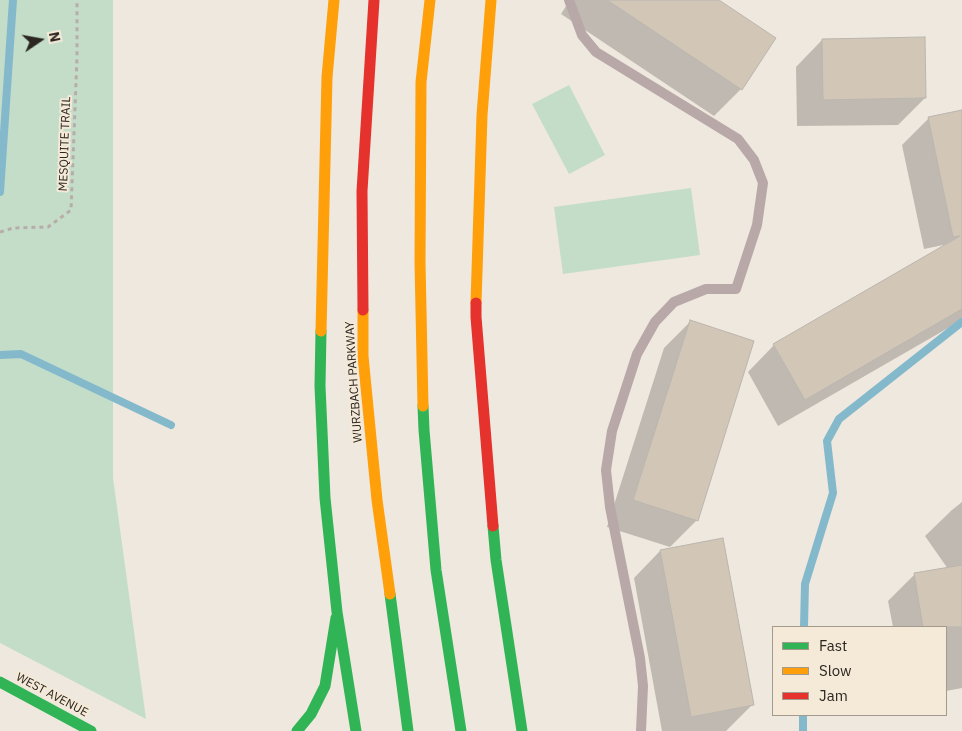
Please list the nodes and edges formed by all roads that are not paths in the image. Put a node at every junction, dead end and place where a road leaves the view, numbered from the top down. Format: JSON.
{"nodes":[{"id":1,"x":334,"y":0,"type":"edge"},
{"id":2,"x":374,"y":0,"type":"edge"},
{"id":3,"x":430,"y":0,"type":"edge"},
{"id":4,"x":490,"y":0,"type":"edge"},
{"id":5,"x":569,"y":0,"type":"edge"},
{"id":6,"x":337,"y":612,"type":"junction"},
{"id":7,"x":0,"y":682,"type":"edge"},
{"id":8,"x":408,"y":730,"type":"edge"},
{"id":9,"x":92,"y":731,"type":"edge"},
{"id":10,"x":297,"y":731,"type":"edge"},
{"id":11,"x":356,"y":731,"type":"edge"},
{"id":12,"x":461,"y":731,"type":"edge"},
{"id":13,"x":522,"y":731,"type":"edge"},
{"id":14,"x":641,"y":731,"type":"edge"}],
"edges":[{"from":1,"to":6,"type":"main road"},
{"from":2,"to":8,"type":"main road","name":"WURZBACH PARKWAY"},
{"from":3,"to":12,"type":"main road"},
{"from":4,"to":13,"type":"main road"},
{"from":5,"to":14,"type":"lane"},
{"from":6,"to":10,"type":"main road"},
{"from":6,"to":11,"type":"main road"},
{"from":7,"to":9,"type":"main road","name":"WEST AVENUE"}]}
